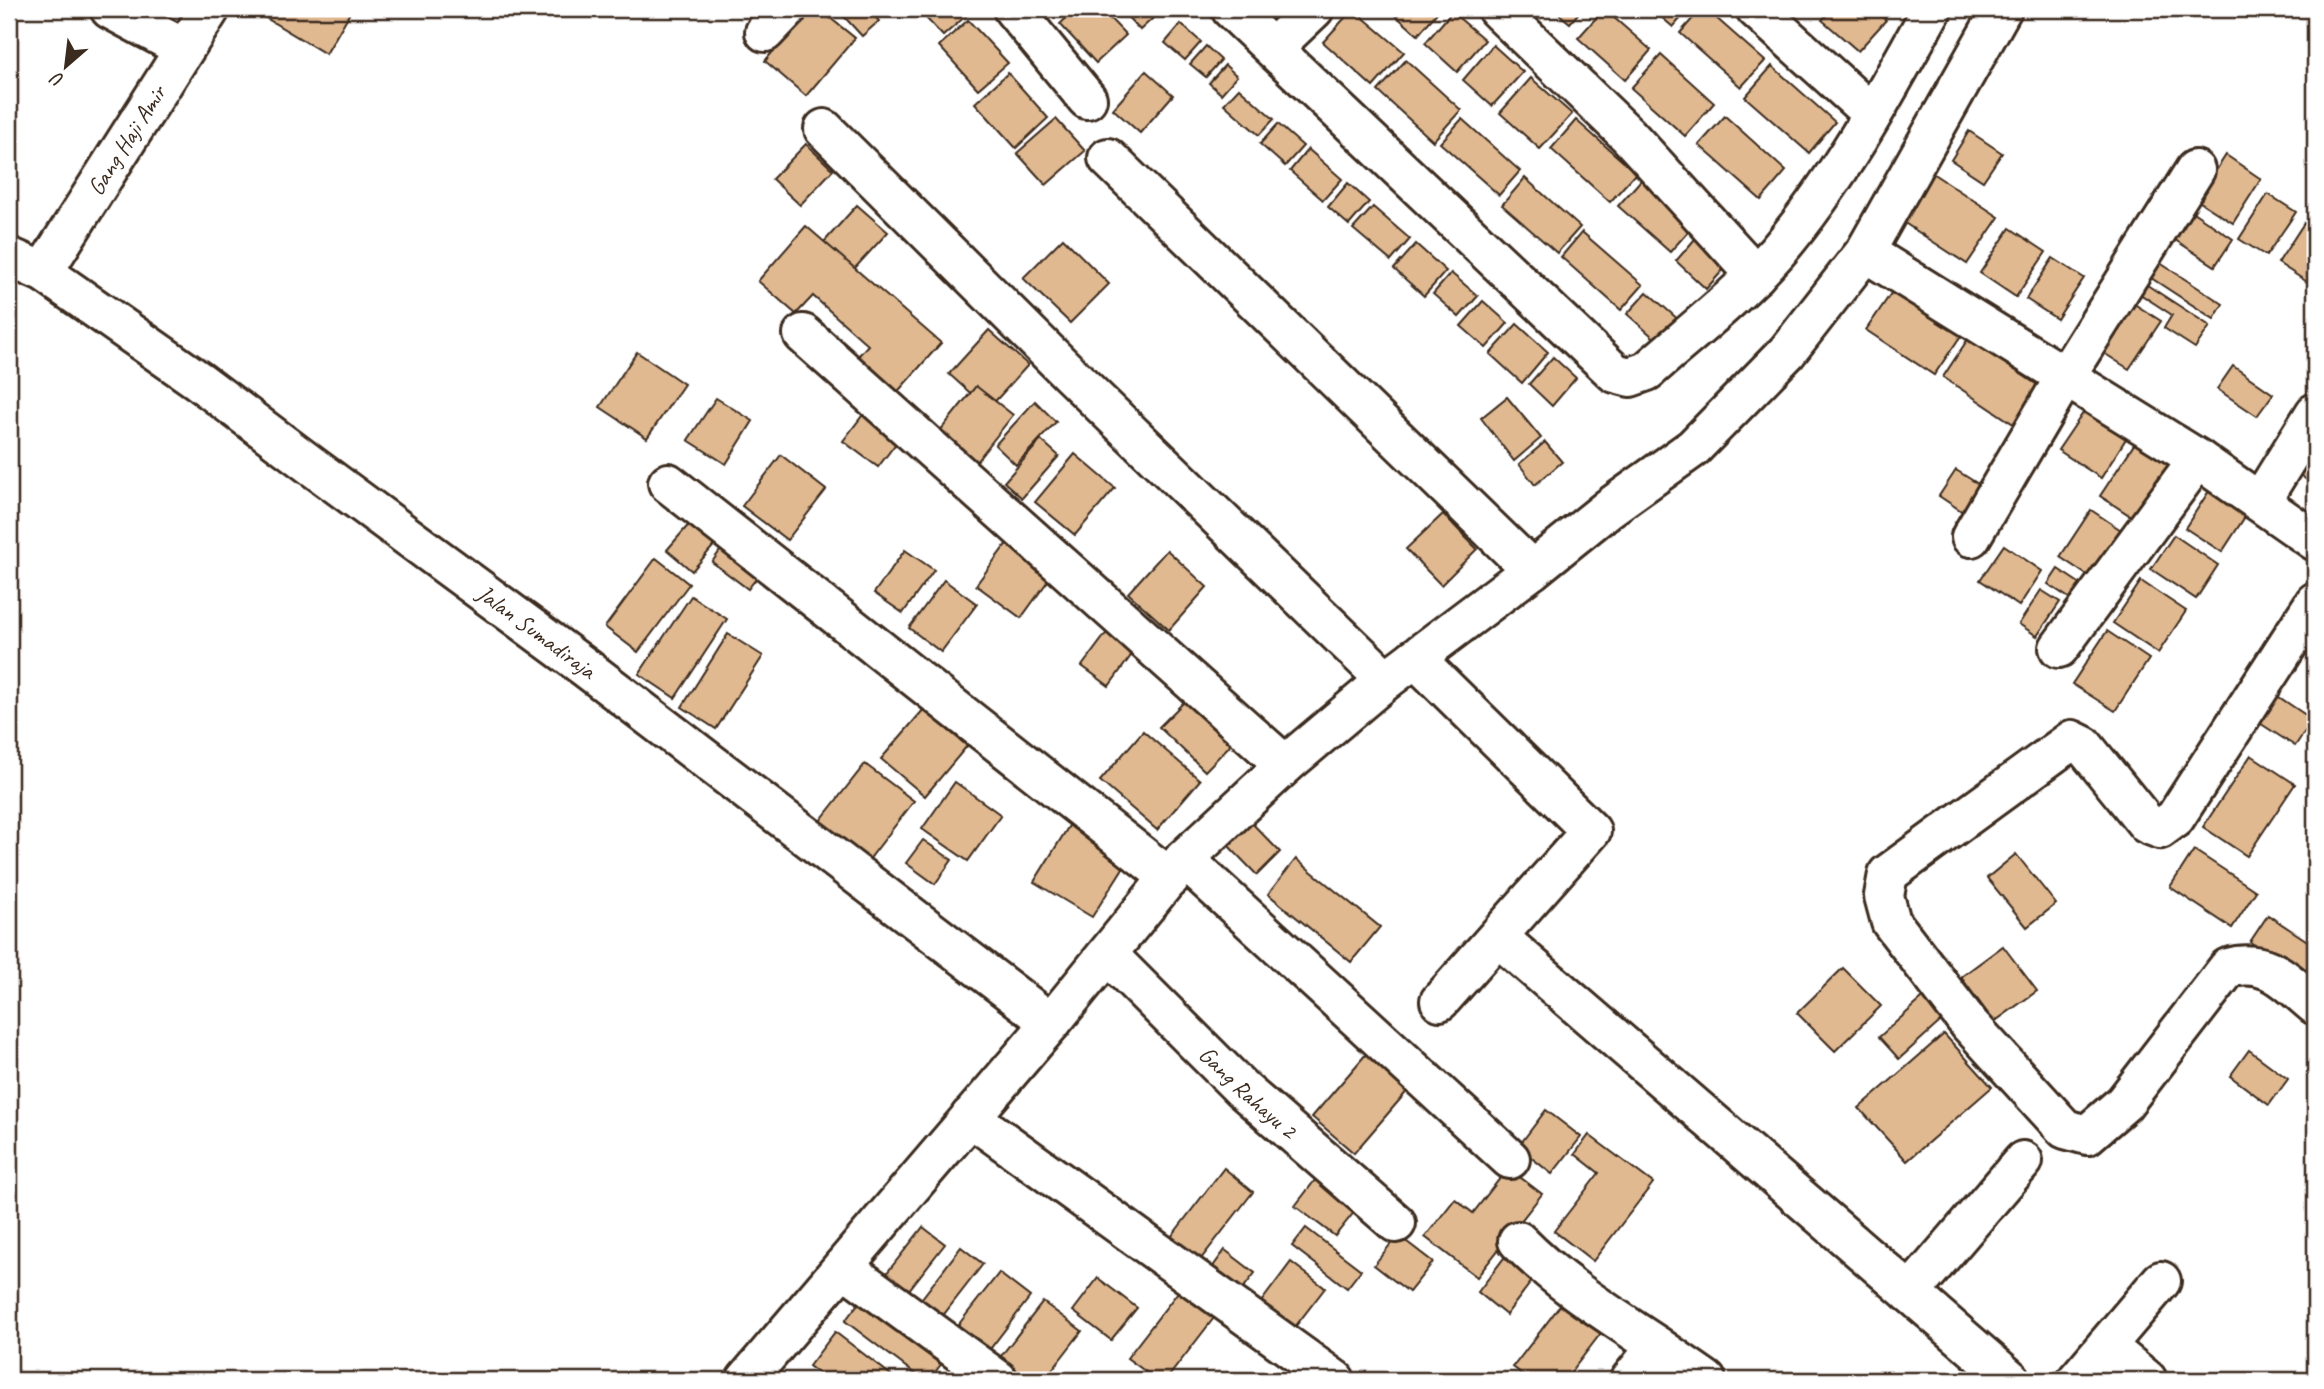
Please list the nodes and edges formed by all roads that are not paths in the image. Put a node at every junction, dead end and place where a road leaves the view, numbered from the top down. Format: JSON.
{"nodes":[{"id":1,"x":110,"y":9,"type":"edge"},
{"id":2,"x":210,"y":9,"type":"edge"},
{"id":3,"x":1231,"y":9,"type":"edge"},
{"id":4,"x":1314,"y":9,"type":"edge"},
{"id":5,"x":1497,"y":9,"type":"edge"},
{"id":6,"x":1756,"y":9,"type":"edge"},
{"id":7,"x":1933,"y":9,"type":"edge"},
{"id":8,"x":2001,"y":9,"type":"edge"},
{"id":9,"x":1024,"y":13,"type":"edge"},
{"id":10,"x":183,"y":48,"type":"junction"},
{"id":11,"x":1273,"y":48,"type":"junction"},
{"id":12,"x":1087,"y":100,"type":"dead end"},
{"id":13,"x":1872,"y":114,"type":"junction"},
{"id":14,"x":824,"y":129,"type":"dead end"},
{"id":15,"x":1108,"y":158,"type":"dead end"},
{"id":16,"x":2195,"y":170,"type":"dead end"},
{"id":17,"x":1865,"y":252,"type":"junction"},
{"id":18,"x":9,"y":257,"type":"edge"},
{"id":19,"x":43,"y":272,"type":"junction"},
{"id":20,"x":1756,"y":275,"type":"junction"},
{"id":21,"x":803,"y":334,"type":"dead end"},
{"id":22,"x":2066,"y":377,"type":"junction"},
{"id":23,"x":2315,"y":413,"type":"edge"},
{"id":24,"x":2198,"y":459,"type":"junction"},
{"id":25,"x":668,"y":483,"type":"dead end"},
{"id":26,"x":2260,"y":502,"type":"junction"},
{"id":27,"x":1971,"y":537,"type":"dead end"},
{"id":28,"x":2315,"y":541,"type":"edge"},
{"id":29,"x":1532,"y":570,"type":"junction"},
{"id":30,"x":2315,"y":602,"type":"edge"},
{"id":31,"x":2059,"y":648,"type":"dead end"},
{"id":32,"x":1401,"y":669,"type":"junction"},
{"id":33,"x":1285,"y":765,"type":"junction"},
{"id":34,"x":1177,"y":868,"type":"junction"},
{"id":35,"x":1497,"y":937,"type":"junction"},
{"id":36,"x":1108,"y":955,"type":"junction"},
{"id":37,"x":1440,"y":1002,"type":"dead end"},
{"id":38,"x":2315,"y":1006,"type":"edge"},
{"id":39,"x":1051,"y":1023,"type":"junction"},
{"id":40,"x":970,"y":1117,"type":"junction"},
{"id":41,"x":1510,"y":1159,"type":"dead end"},
{"id":42,"x":2023,"y":1161,"type":"dead end"},
{"id":43,"x":1396,"y":1223,"type":"dead end"},
{"id":44,"x":1518,"y":1241,"type":"dead end"},
{"id":45,"x":843,"y":1267,"type":"junction"},
{"id":46,"x":2161,"y":1281,"type":"dead end"},
{"id":47,"x":1910,"y":1293,"type":"junction"},
{"id":48,"x":1657,"y":1346,"type":"junction"},
{"id":49,"x":2106,"y":1346,"type":"junction"},
{"id":50,"x":746,"y":1380,"type":"edge"},
{"id":51,"x":998,"y":1380,"type":"edge"},
{"id":52,"x":1335,"y":1380,"type":"edge"},
{"id":53,"x":1630,"y":1380,"type":"edge"},
{"id":54,"x":1706,"y":1380,"type":"edge"},
{"id":55,"x":2011,"y":1380,"type":"edge"},
{"id":56,"x":2077,"y":1380,"type":"edge"},
{"id":57,"x":2147,"y":1380,"type":"edge"}],
"edges":[{"from":1,"to":10,"type":"street"},
{"from":2,"to":10,"type":"street","name":"Gang Haji Amir"},
{"from":3,"to":11,"type":"street"},
{"from":4,"to":11,"type":"street"},
{"from":5,"to":20,"type":"street"},
{"from":6,"to":13,"type":"street"},
{"from":7,"to":13,"type":"street"},
{"from":8,"to":17,"type":"street"},
{"from":9,"to":12,"type":"street"},
{"from":10,"to":19,"type":"street","name":"Gang Haji Amir"},
{"from":11,"to":20,"type":"street"},
{"from":13,"to":20,"type":"street"},
{"from":14,"to":32,"type":"street"},
{"from":15,"to":29,"type":"street"},
{"from":16,"to":22,"type":"street"},
{"from":17,"to":22,"type":"street"},
{"from":17,"to":29,"type":"street"},
{"from":18,"to":19,"type":"street","name":"Jalan Sumadiraja"},
{"from":19,"to":39,"type":"street","name":"Jalan Sumadiraja"},
{"from":21,"to":33,"type":"street"},
{"from":22,"to":24,"type":"street"},
{"from":22,"to":27,"type":"street"},
{"from":23,"to":26,"type":"street"},
{"from":24,"to":26,"type":"street"},
{"from":24,"to":31,"type":"street"},
{"from":25,"to":34,"type":"street"},
{"from":26,"to":28,"type":"street"},
{"from":29,"to":32,"type":"street"},
{"from":30,"to":38,"type":"street"},
{"from":32,"to":33,"type":"street"},
{"from":32,"to":35,"type":"street"},
{"from":33,"to":34,"type":"street"},
{"from":34,"to":36,"type":"street"},
{"from":34,"to":41,"type":"street"},
{"from":35,"to":37,"type":"street"},
{"from":35,"to":47,"type":"street"},
{"from":36,"to":39,"type":"street"},
{"from":36,"to":43,"type":"street","name":"Gang Rahayu 2"},
{"from":39,"to":40,"type":"street"},
{"from":40,"to":45,"type":"street"},
{"from":40,"to":52,"type":"street"},
{"from":42,"to":47,"type":"street"},
{"from":44,"to":48,"type":"street"},
{"from":45,"to":50,"type":"street"},
{"from":45,"to":51,"type":"street"},
{"from":46,"to":49,"type":"street"},
{"from":47,"to":55,"type":"street"},
{"from":48,"to":53,"type":"street"},
{"from":48,"to":54,"type":"street"},
{"from":49,"to":56,"type":"street"},
{"from":49,"to":57,"type":"street"}]}
